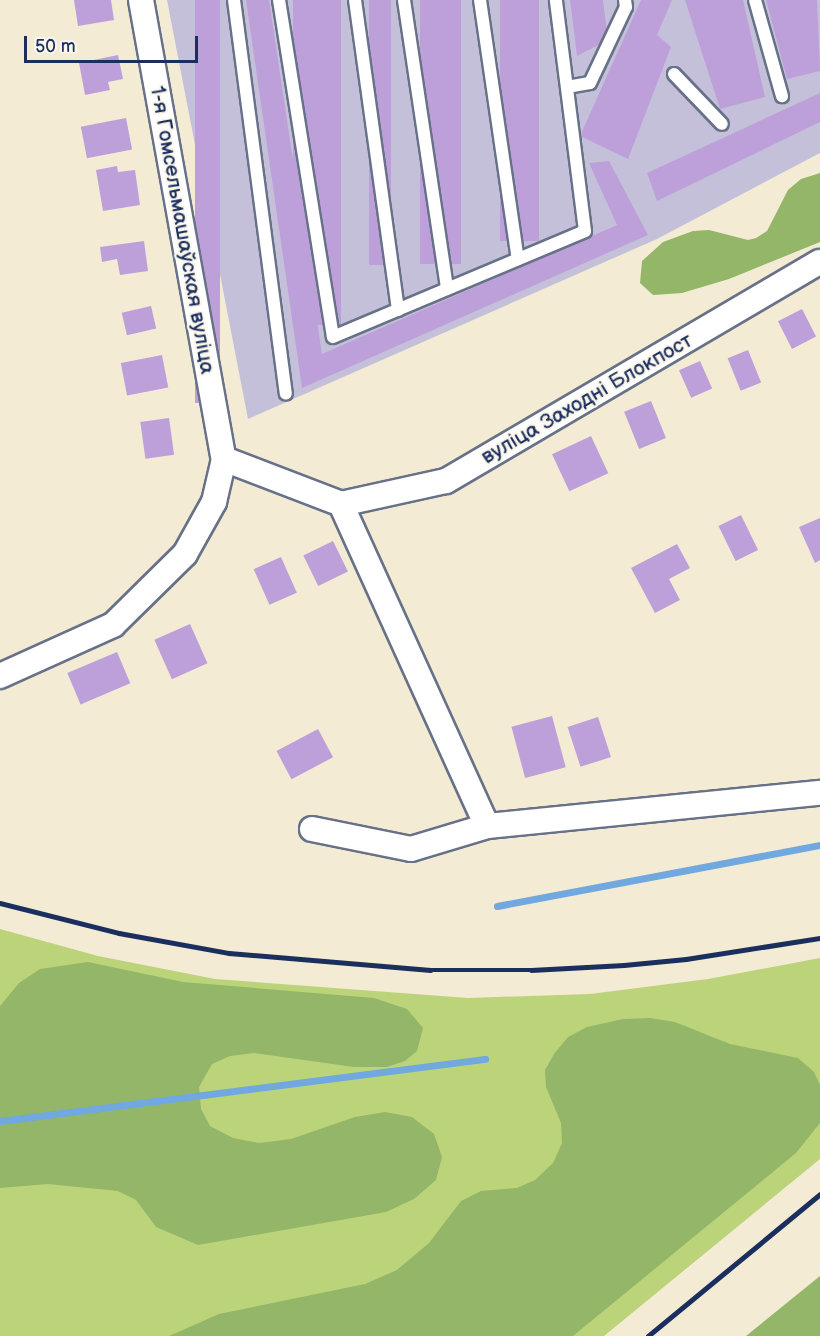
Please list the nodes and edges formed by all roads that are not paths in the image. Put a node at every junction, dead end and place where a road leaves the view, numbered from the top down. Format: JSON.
{"nodes":[{"id":1,"x":141,"y":0,"type":"edge"},
{"id":2,"x":234,"y":0,"type":"edge"},
{"id":3,"x":279,"y":0,"type":"edge"},
{"id":4,"x":355,"y":0,"type":"edge"},
{"id":5,"x":404,"y":0,"type":"edge"},
{"id":6,"x":480,"y":0,"type":"edge"},
{"id":7,"x":556,"y":0,"type":"edge"},
{"id":8,"x":625,"y":0,"type":"edge"},
{"id":9,"x":755,"y":0,"type":"edge"},
{"id":10,"x":674,"y":74,"type":"dead end"},
{"id":11,"x":567,"y":87,"type":"junction"},
{"id":12,"x":782,"y":96,"type":"dead end"},
{"id":13,"x":722,"y":124,"type":"dead end"},
{"id":14,"x":518,"y":259,"type":"junction"},
{"id":15,"x":820,"y":262,"type":"edge"},
{"id":16,"x":447,"y":289,"type":"junction"},
{"id":17,"x":398,"y":310,"type":"junction"},
{"id":18,"x":286,"y":394,"type":"dead end"},
{"id":19,"x":224,"y":459,"type":"junction"},
{"id":20,"x":341,"y":504,"type":"junction"},
{"id":21,"x":0,"y":676,"type":"edge"},
{"id":22,"x":820,"y":793,"type":"edge"},
{"id":23,"x":488,"y":826,"type":"junction"},
{"id":24,"x":312,"y":829,"type":"dead end"}],
"edges":[{"from":1,"to":19,"type":"street","name":"1-я Гомсельмашаўская вуліца"},
{"from":2,"to":18,"type":"lane"},
{"from":3,"to":17,"type":"lane"},
{"from":4,"to":17,"type":"lane"},
{"from":5,"to":16,"type":"lane"},
{"from":6,"to":14,"type":"lane"},
{"from":7,"to":11,"type":"lane"},
{"from":8,"to":11,"type":"lane"},
{"from":9,"to":12,"type":"lane"},
{"from":10,"to":13,"type":"lane"},
{"from":11,"to":14,"type":"lane"},
{"from":14,"to":16,"type":"lane"},
{"from":15,"to":20,"type":"street","name":"вуліца Заходні Блокпост"},
{"from":16,"to":17,"type":"lane"},
{"from":19,"to":20,"type":"street"},
{"from":19,"to":21,"type":"street"},
{"from":20,"to":23,"type":"street"},
{"from":22,"to":23,"type":"street"},
{"from":23,"to":24,"type":"street"}]}
